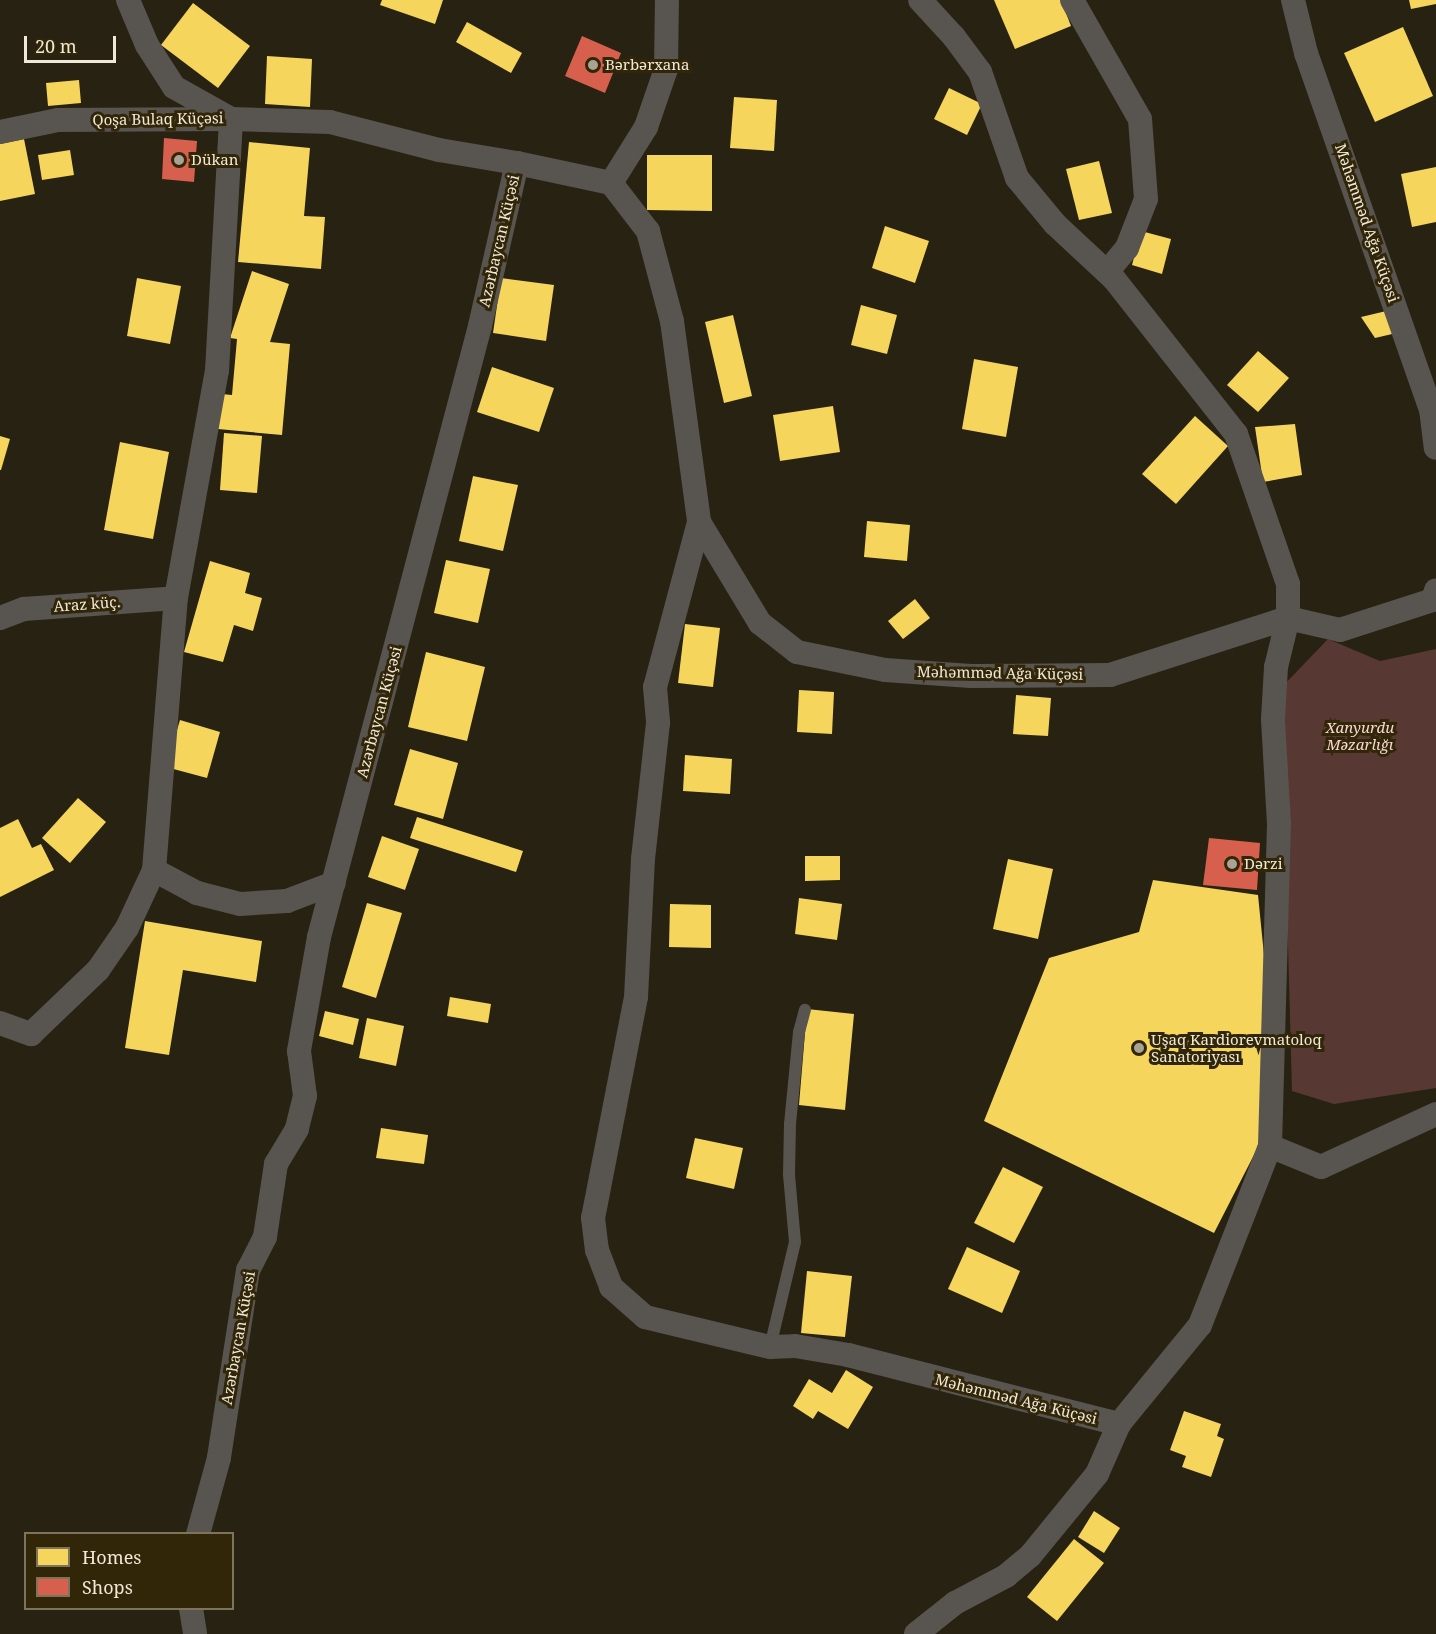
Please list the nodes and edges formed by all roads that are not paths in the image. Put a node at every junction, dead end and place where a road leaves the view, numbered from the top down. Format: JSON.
{"nodes":[{"id":1,"x":128,"y":0,"type":"edge"},
{"id":2,"x":668,"y":0,"type":"edge"},
{"id":3,"x":920,"y":0,"type":"edge"},
{"id":4,"x":1072,"y":0,"type":"edge"},
{"id":5,"x":1293,"y":0,"type":"edge"},
{"id":6,"x":231,"y":119,"type":"junction"},
{"id":7,"x":0,"y":132,"type":"edge"},
{"id":8,"x":517,"y":163,"type":"junction"},
{"id":9,"x":611,"y":183,"type":"junction"},
{"id":10,"x":1107,"y":272,"type":"junction"},
{"id":11,"x":1436,"y":448,"type":"edge"},
{"id":12,"x":699,"y":522,"type":"junction"},
{"id":13,"x":1436,"y":590,"type":"edge"},
{"id":14,"x":176,"y":598,"type":"junction"},
{"id":15,"x":0,"y":618,"type":"edge"},
{"id":16,"x":1288,"y":618,"type":"junction"},
{"id":17,"x":154,"y":870,"type":"junction"},
{"id":18,"x":333,"y":883,"type":"junction"},
{"id":19,"x":805,"y":1010,"type":"dead end"},
{"id":20,"x":0,"y":1023,"type":"edge"},
{"id":21,"x":31,"y":1034,"type":"junction"},
{"id":22,"x":0,"y":1043,"type":"edge"},
{"id":23,"x":1436,"y":1114,"type":"edge"},
{"id":24,"x":1270,"y":1146,"type":"junction"},
{"id":25,"x":770,"y":1347,"type":"junction"},
{"id":26,"x":1119,"y":1425,"type":"junction"},
{"id":27,"x":198,"y":1532,"type":"edge"},
{"id":28,"x":191,"y":1610,"type":"edge"},
{"id":29,"x":195,"y":1634,"type":"edge"},
{"id":30,"x":916,"y":1634,"type":"edge"}],
"edges":[{"from":1,"to":6,"type":"street","name":"Qoşa Bulaq Küçəsi"},
{"from":2,"to":9,"type":"street"},
{"from":3,"to":10,"type":"street"},
{"from":4,"to":10,"type":"street"},
{"from":5,"to":11,"type":"street","name":"Məhəmməd Ağa Küçəsi"},
{"from":6,"to":7,"type":"street","name":"Qoşa Bulaq Küçəsi"},
{"from":6,"to":8,"type":"street","name":"Azərbaycan Küçəsi"},
{"from":6,"to":14,"type":"street"},
{"from":8,"to":9,"type":"street"},
{"from":8,"to":18,"type":"street","name":"Azərbaycan Küçəsi"},
{"from":9,"to":12,"type":"street"},
{"from":10,"to":16,"type":"street"},
{"from":12,"to":16,"type":"street","name":"Məhəmməd Ağa Küçəsi"},
{"from":12,"to":25,"type":"street","name":"Məhəmməd Ağa Küçəsi"},
{"from":13,"to":16,"type":"street"},
{"from":14,"to":15,"type":"street","name":"Araz küç."},
{"from":14,"to":17,"type":"street"},
{"from":16,"to":24,"type":"street"},
{"from":17,"to":18,"type":"street"},
{"from":17,"to":21,"type":"street"},
{"from":18,"to":27,"type":"street","name":"Azərbaycan Küçəsi"},
{"from":19,"to":25,"type":"lane"},
{"from":20,"to":21,"type":"street"},
{"from":21,"to":22,"type":"street"},
{"from":23,"to":24,"type":"street"},
{"from":24,"to":26,"type":"street"},
{"from":25,"to":26,"type":"street","name":"Məhəmməd Ağa Küçəsi"},
{"from":26,"to":30,"type":"street"},
{"from":28,"to":29,"type":"street"}]}
